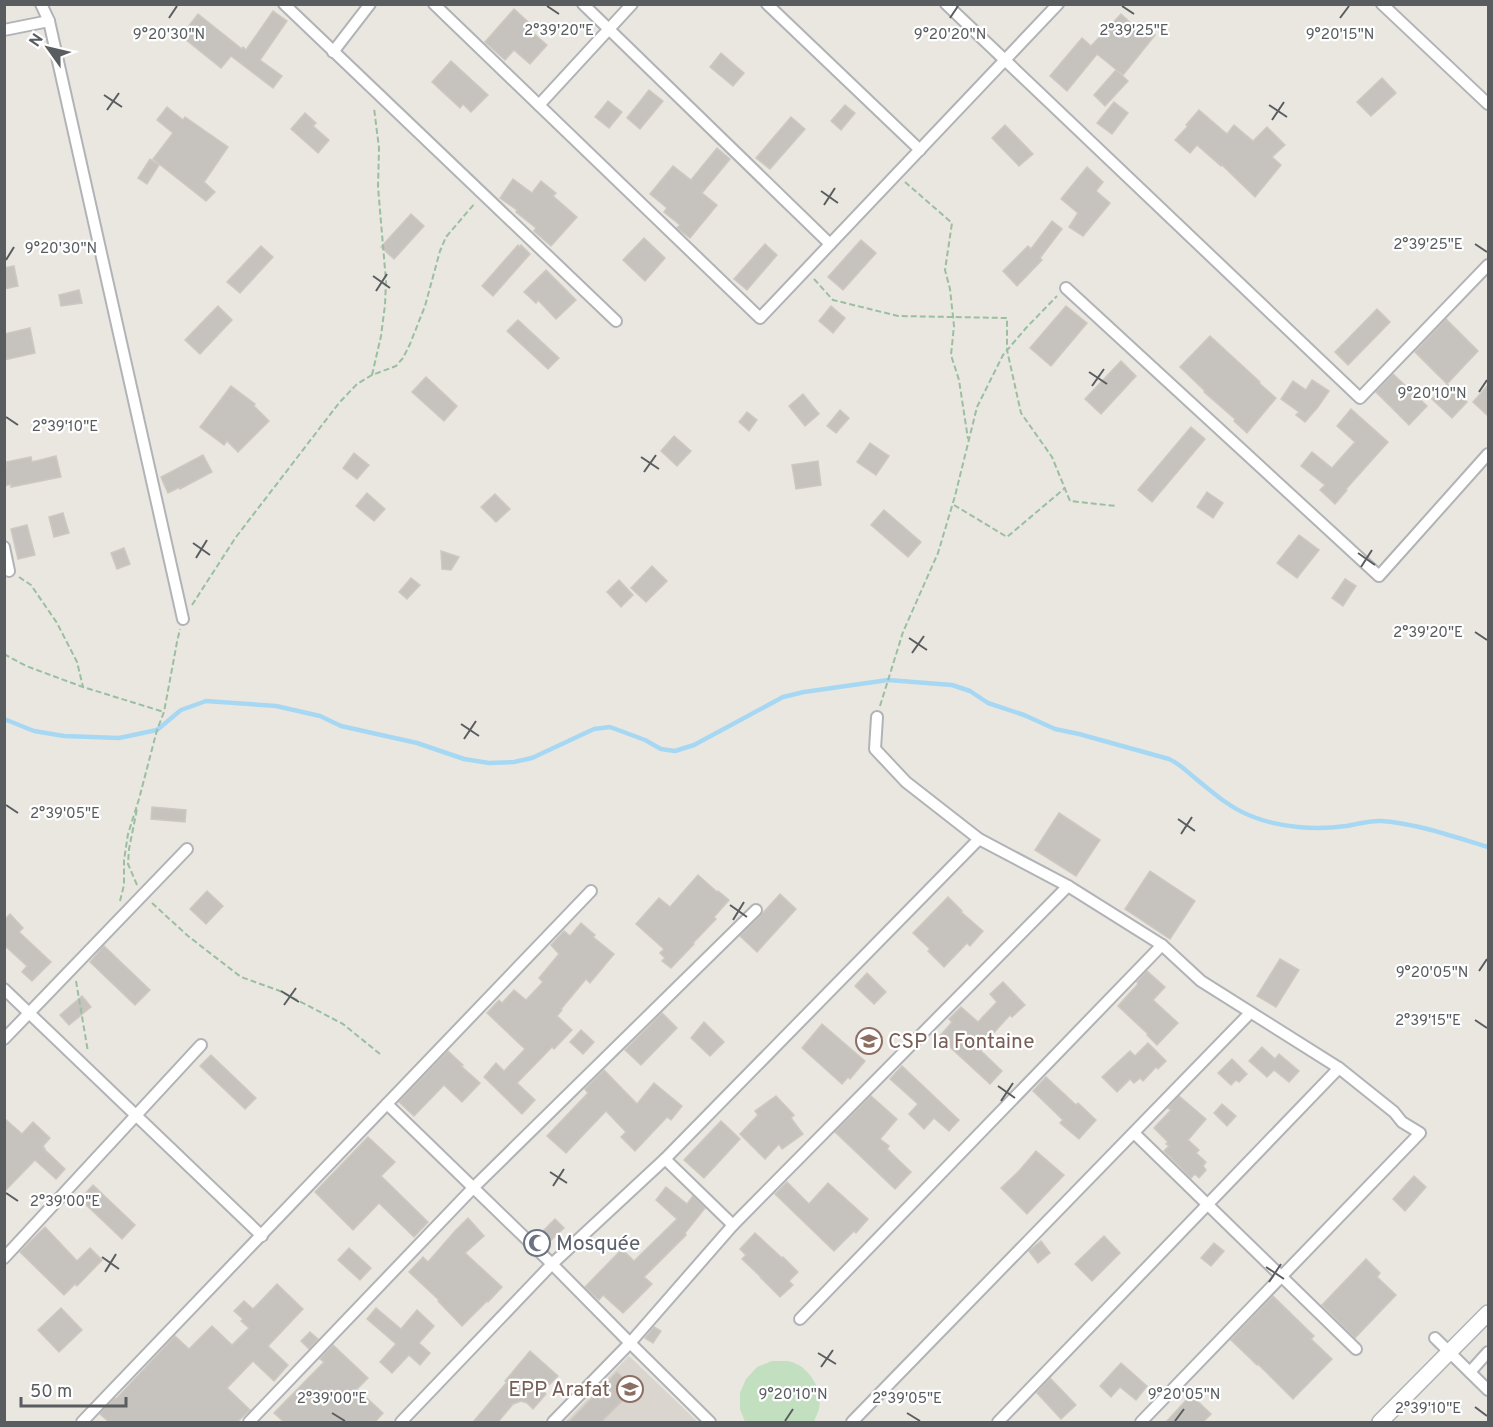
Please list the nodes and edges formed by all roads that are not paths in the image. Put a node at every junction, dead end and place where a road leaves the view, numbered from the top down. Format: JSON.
{"nodes":[{"id":1,"x":41,"y":4,"type":"edge"},
{"id":2,"x":285,"y":4,"type":"edge"},
{"id":3,"x":370,"y":4,"type":"edge"},
{"id":4,"x":434,"y":4,"type":"edge"},
{"id":5,"x":583,"y":4,"type":"edge"},
{"id":6,"x":632,"y":4,"type":"edge"},
{"id":7,"x":767,"y":4,"type":"edge"},
{"id":8,"x":946,"y":4,"type":"edge"},
{"id":9,"x":1058,"y":4,"type":"edge"},
{"id":10,"x":1382,"y":4,"type":"edge"},
{"id":11,"x":49,"y":21,"type":"junction"},
{"id":12,"x":4,"y":30,"type":"edge"},
{"id":13,"x":609,"y":30,"type":"junction"},
{"id":14,"x":333,"y":51,"type":"junction"},
{"id":15,"x":1005,"y":60,"type":"junction"},
{"id":16,"x":1488,"y":104,"type":"edge"},
{"id":17,"x":539,"y":105,"type":"junction"},
{"id":18,"x":920,"y":150,"type":"junction"},
{"id":19,"x":830,"y":244,"type":"junction"},
{"id":20,"x":1488,"y":265,"type":"edge"},
{"id":21,"x":1066,"y":288,"type":"road end"},
{"id":22,"x":616,"y":321,"type":"dead end"},
{"id":23,"x":1488,"y":454,"type":"edge"},
{"id":24,"x":4,"y":547,"type":"edge"},
{"id":25,"x":9,"y":571,"type":"road end"},
{"id":26,"x":183,"y":619,"type":"road end"},
{"id":27,"x":876,"y":717,"type":"road end"},
{"id":28,"x":979,"y":838,"type":"junction"},
{"id":29,"x":188,"y":849,"type":"dead end"},
{"id":30,"x":1068,"y":886,"type":"junction"},
{"id":31,"x":591,"y":891,"type":"dead end"},
{"id":32,"x":756,"y":910,"type":"dead end"},
{"id":33,"x":1162,"y":945,"type":"junction"},
{"id":34,"x":4,"y":989,"type":"edge"},
{"id":35,"x":29,"y":1013,"type":"junction"},
{"id":36,"x":1250,"y":1013,"type":"junction"},
{"id":37,"x":4,"y":1039,"type":"edge"},
{"id":38,"x":201,"y":1045,"type":"dead end"},
{"id":39,"x":1339,"y":1068,"type":"junction"},
{"id":40,"x":387,"y":1104,"type":"junction"},
{"id":41,"x":136,"y":1115,"type":"junction"},
{"id":42,"x":1134,"y":1133,"type":"junction"},
{"id":43,"x":665,"y":1159,"type":"junction"},
{"id":44,"x":474,"y":1187,"type":"junction"},
{"id":45,"x":1208,"y":1205,"type":"junction"},
{"id":46,"x":734,"y":1225,"type":"junction"},
{"id":47,"x":261,"y":1236,"type":"junction"},
{"id":48,"x":4,"y":1258,"type":"edge"},
{"id":49,"x":552,"y":1264,"type":"junction"},
{"id":50,"x":1282,"y":1277,"type":"junction"},
{"id":51,"x":1488,"y":1313,"type":"edge"},
{"id":52,"x":800,"y":1319,"type":"dead end"},
{"id":53,"x":1435,"y":1338,"type":"dead end"},
{"id":54,"x":630,"y":1343,"type":"junction"},
{"id":55,"x":1356,"y":1349,"type":"dead end"},
{"id":56,"x":1488,"y":1352,"type":"edge"},
{"id":57,"x":1450,"y":1353,"type":"junction"},
{"id":58,"x":1470,"y":1372,"type":"junction"},
{"id":59,"x":1488,"y":1390,"type":"edge"},
{"id":60,"x":82,"y":1422,"type":"edge"},
{"id":61,"x":249,"y":1422,"type":"edge"},
{"id":62,"x":401,"y":1422,"type":"edge"},
{"id":63,"x":553,"y":1422,"type":"edge"},
{"id":64,"x":710,"y":1422,"type":"edge"},
{"id":65,"x":852,"y":1422,"type":"edge"},
{"id":66,"x":998,"y":1422,"type":"edge"},
{"id":67,"x":1141,"y":1422,"type":"edge"},
{"id":68,"x":1380,"y":1422,"type":"edge"}],
"edges":[{"from":1,"to":11,"type":"street"},
{"from":2,"to":14,"type":"street"},
{"from":3,"to":14,"type":"street"},
{"from":4,"to":17,"type":"street"},
{"from":5,"to":13,"type":"street"},
{"from":6,"to":13,"type":"street"},
{"from":7,"to":18,"type":"street"},
{"from":8,"to":15,"type":"street"},
{"from":9,"to":15,"type":"street"},
{"from":10,"to":16,"type":"street"},
{"from":11,"to":12,"type":"street"},
{"from":11,"to":26,"type":"street"},
{"from":13,"to":17,"type":"street"},
{"from":13,"to":19,"type":"street"},
{"from":14,"to":22,"type":"street"},
{"from":15,"to":18,"type":"street"},
{"from":15,"to":20,"type":"street"},
{"from":17,"to":19,"type":"street"},
{"from":18,"to":19,"type":"street"},
{"from":21,"to":23,"type":"street"},
{"from":24,"to":25,"type":"street"},
{"from":27,"to":28,"type":"street"},
{"from":28,"to":30,"type":"street"},
{"from":28,"to":43,"type":"street"},
{"from":29,"to":35,"type":"street"},
{"from":30,"to":33,"type":"street"},
{"from":30,"to":46,"type":"street"},
{"from":31,"to":40,"type":"street"},
{"from":32,"to":44,"type":"street"},
{"from":33,"to":36,"type":"street"},
{"from":33,"to":52,"type":"street"},
{"from":34,"to":35,"type":"street"},
{"from":35,"to":37,"type":"street"},
{"from":35,"to":41,"type":"street"},
{"from":36,"to":39,"type":"street"},
{"from":36,"to":42,"type":"street"},
{"from":38,"to":41,"type":"street"},
{"from":39,"to":45,"type":"street"},
{"from":39,"to":50,"type":"street"},
{"from":40,"to":44,"type":"street"},
{"from":40,"to":47,"type":"street"},
{"from":41,"to":47,"type":"street"},
{"from":41,"to":48,"type":"street"},
{"from":42,"to":45,"type":"street"},
{"from":42,"to":65,"type":"street"},
{"from":43,"to":46,"type":"street"},
{"from":43,"to":49,"type":"street"},
{"from":44,"to":49,"type":"street"},
{"from":44,"to":61,"type":"street"},
{"from":45,"to":50,"type":"street"},
{"from":45,"to":66,"type":"street"},
{"from":46,"to":54,"type":"street"},
{"from":47,"to":60,"type":"street"},
{"from":49,"to":54,"type":"street"},
{"from":49,"to":62,"type":"street"},
{"from":50,"to":55,"type":"street"},
{"from":50,"to":67,"type":"street"},
{"from":51,"to":57,"type":"street"},
{"from":53,"to":57,"type":"street"},
{"from":54,"to":63,"type":"street"},
{"from":54,"to":64,"type":"street"},
{"from":56,"to":58,"type":"street"},
{"from":57,"to":58,"type":"street"},
{"from":57,"to":68,"type":"street"},
{"from":58,"to":59,"type":"street"}]}
